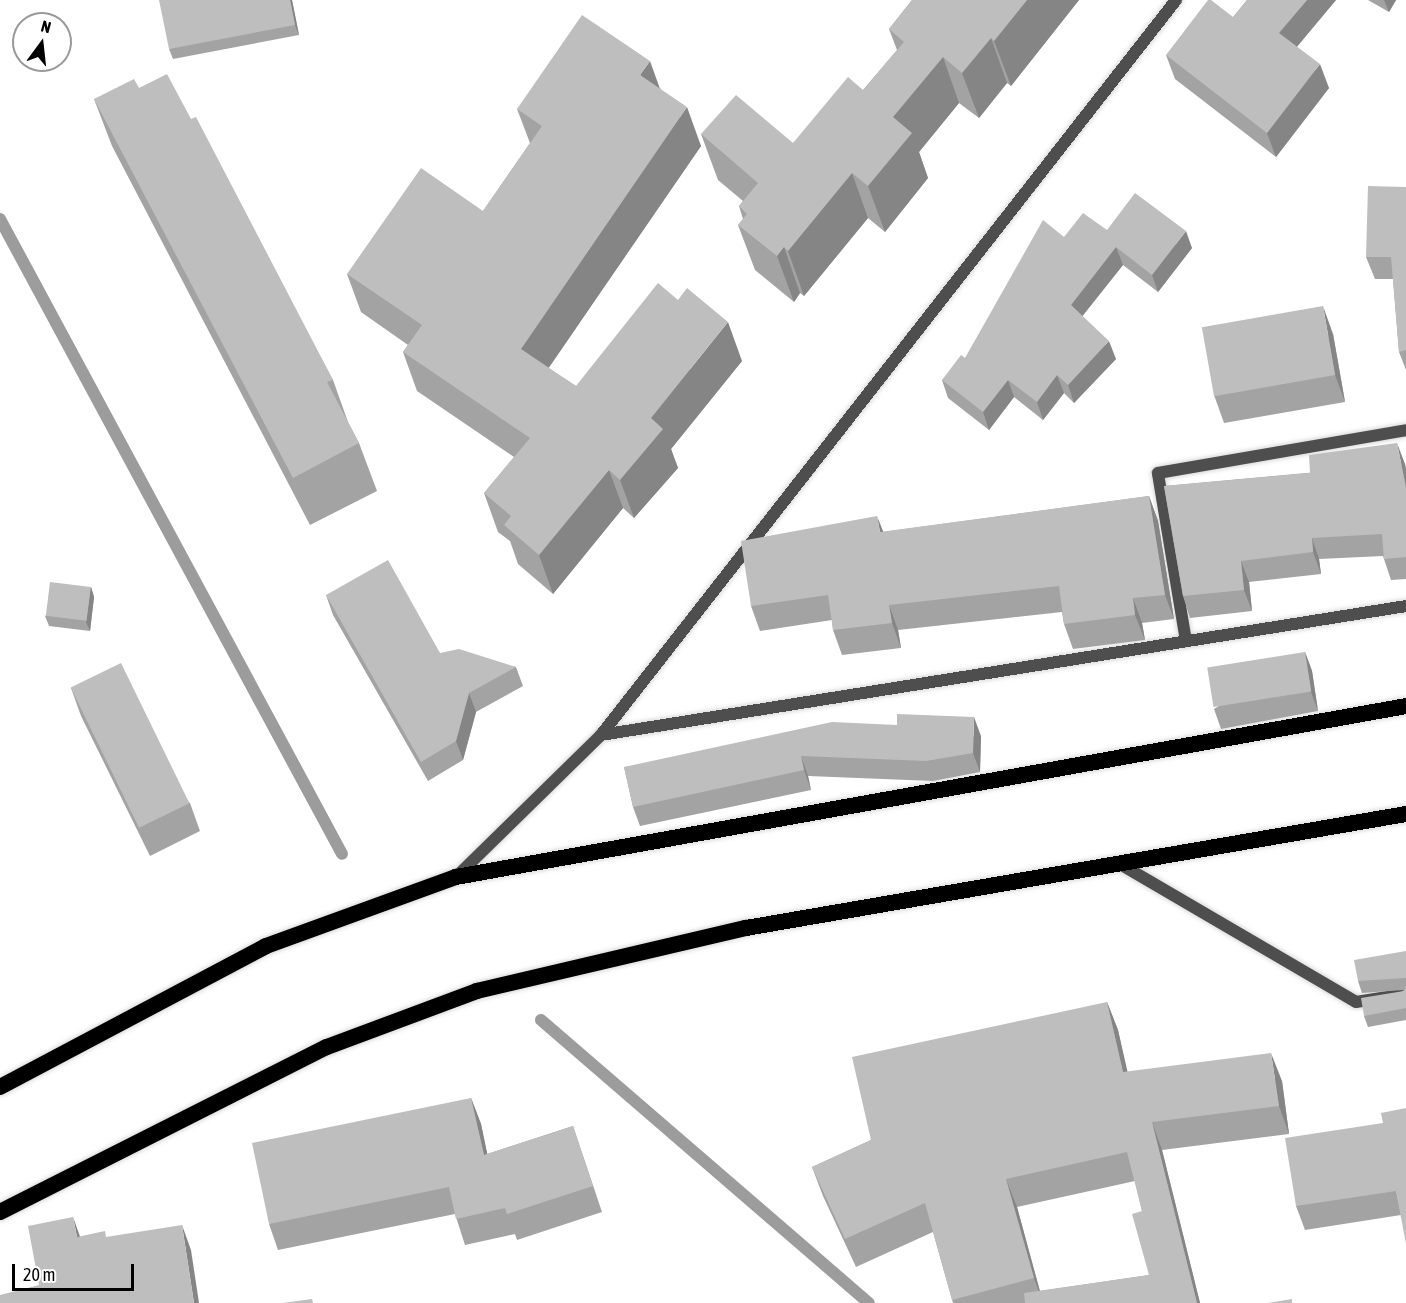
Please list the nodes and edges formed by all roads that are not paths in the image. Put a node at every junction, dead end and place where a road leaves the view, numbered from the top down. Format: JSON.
{"nodes":[{"id":1,"x":1176,"y":0,"type":"edge"},
{"id":2,"x":1406,"y":430,"type":"edge"},
{"id":3,"x":1406,"y":606,"type":"edge"},
{"id":4,"x":1186,"y":641,"type":"junction"},
{"id":5,"x":1406,"y":706,"type":"edge"},
{"id":6,"x":601,"y":735,"type":"junction"},
{"id":7,"x":1406,"y":814,"type":"edge"},
{"id":8,"x":1120,"y":864,"type":"junction"},
{"id":9,"x":456,"y":876,"type":"junction"},
{"id":10,"x":1406,"y":994,"type":"edge"},
{"id":11,"x":0,"y":1087,"type":"edge"},
{"id":12,"x":0,"y":1212,"type":"edge"}],
"edges":[{"from":1,"to":6,"type":"street"},
{"from":2,"to":4,"type":"street"},
{"from":3,"to":4,"type":"street"},
{"from":4,"to":6,"type":"street"},
{"from":5,"to":9,"type":"highway"},
{"from":6,"to":9,"type":"street"},
{"from":7,"to":8,"type":"highway"},
{"from":8,"to":10,"type":"street"},
{"from":8,"to":12,"type":"highway"},
{"from":9,"to":11,"type":"highway"}]}
